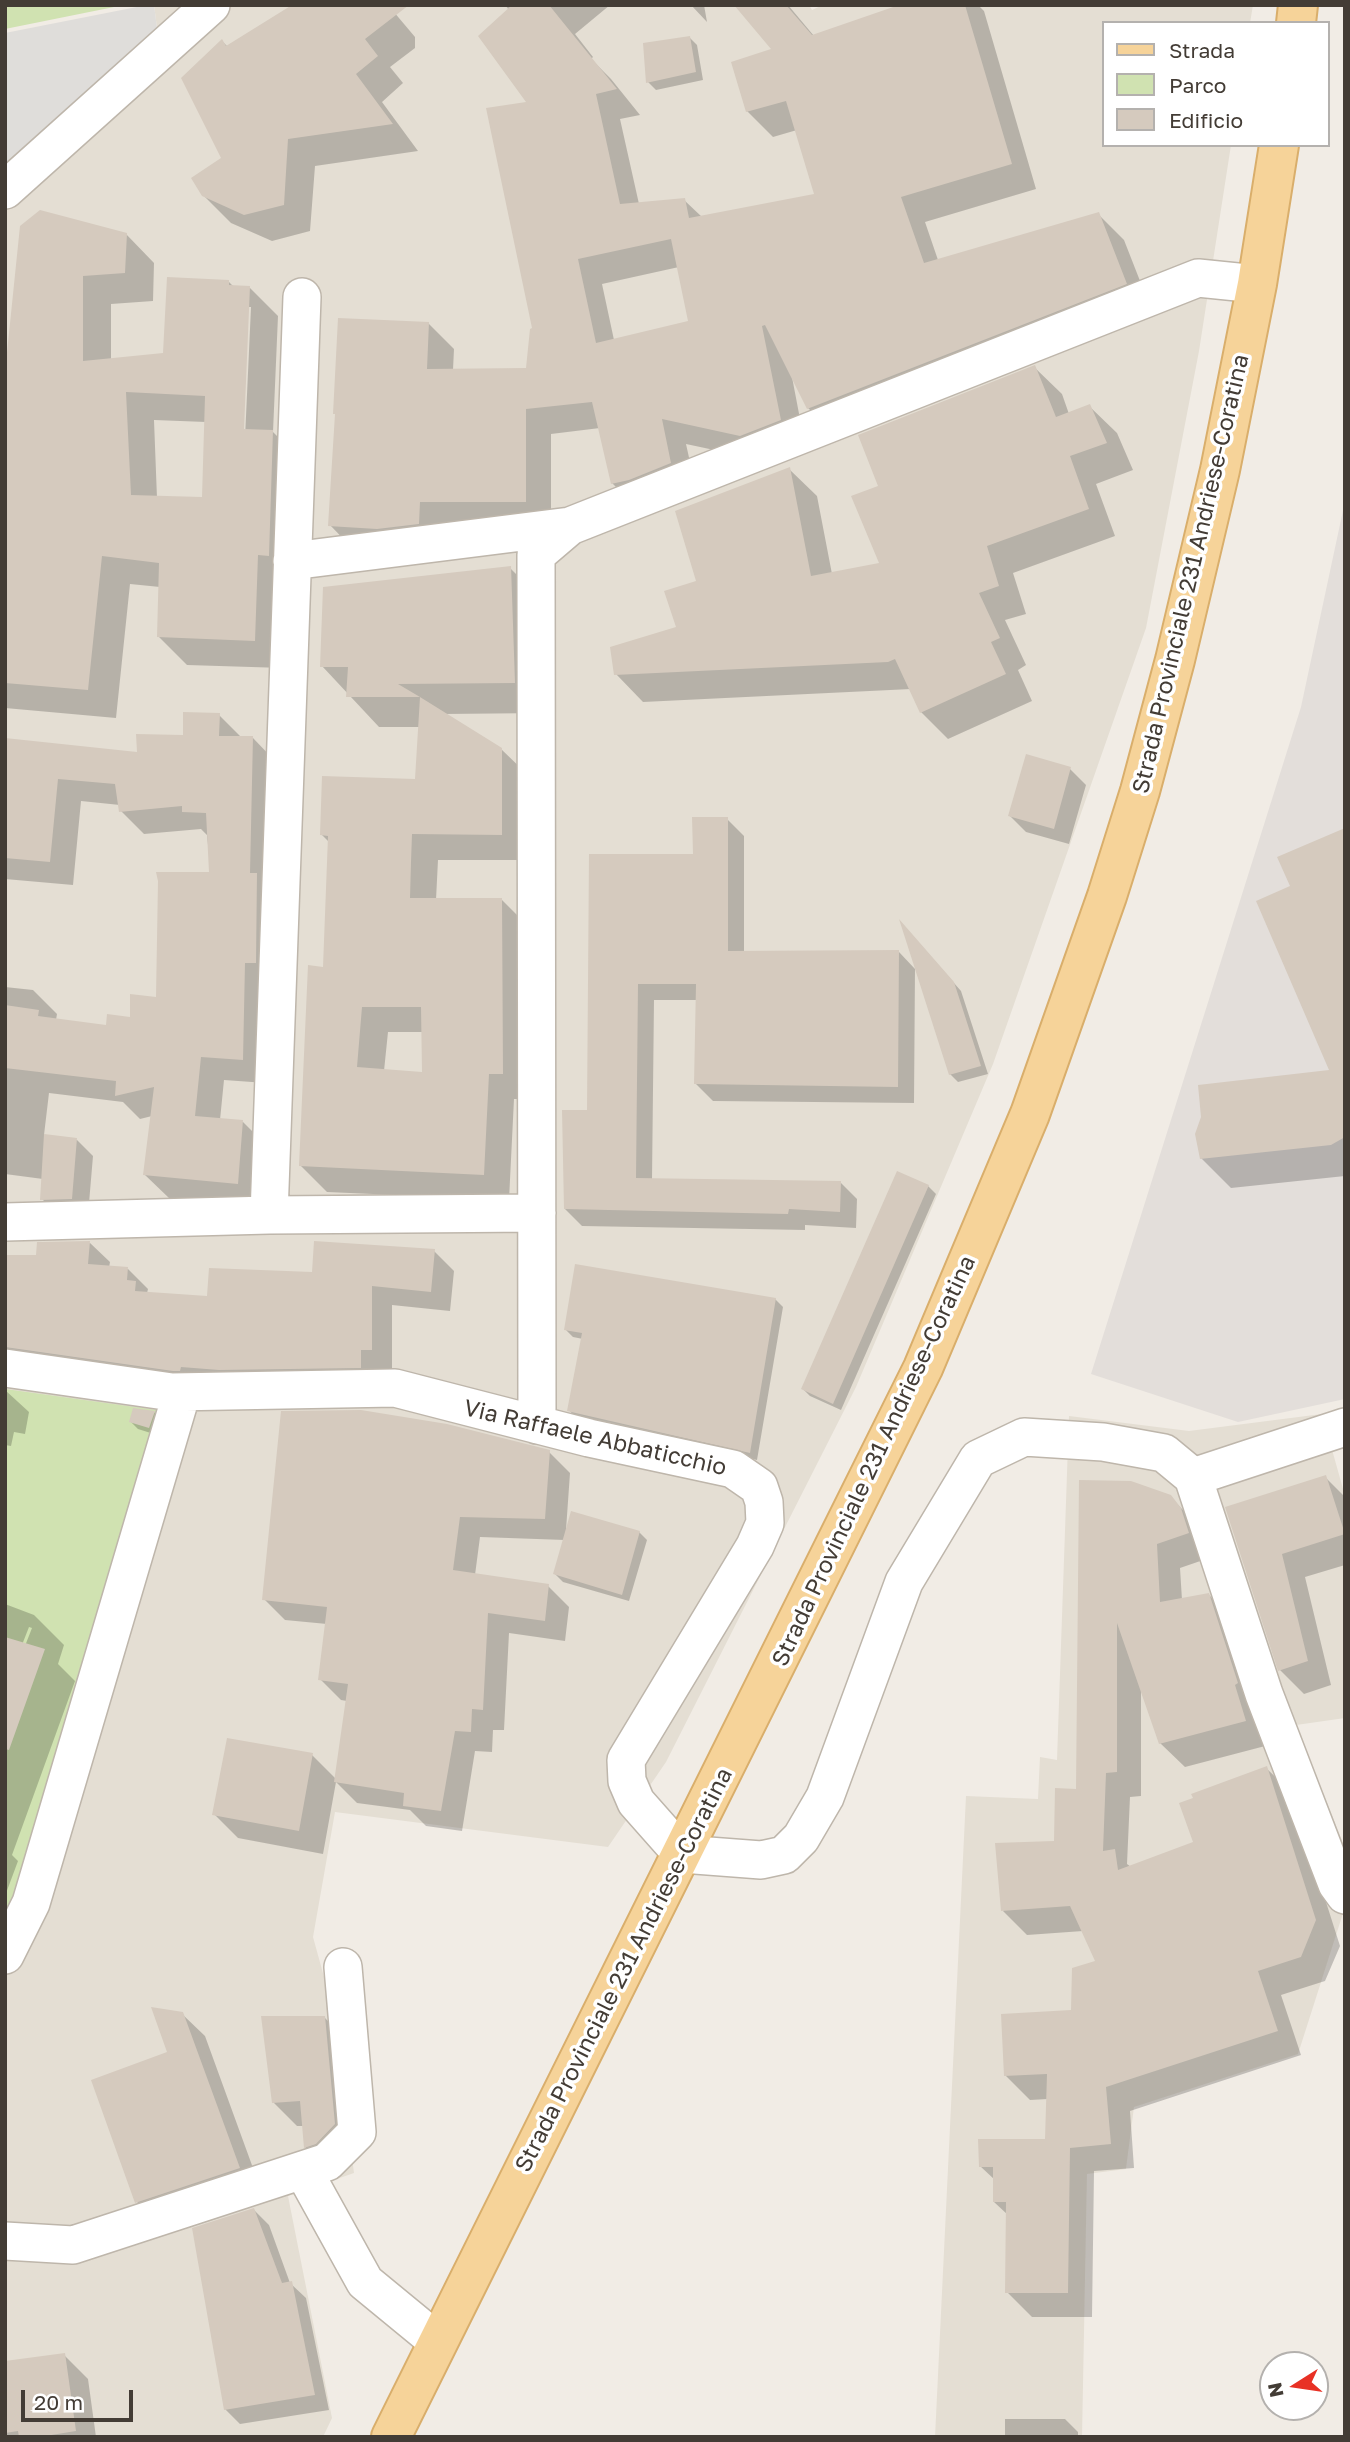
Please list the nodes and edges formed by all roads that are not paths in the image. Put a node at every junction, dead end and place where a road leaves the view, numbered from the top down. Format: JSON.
{"nodes":[{"id":1,"x":211,"y":5,"type":"edge"},
{"id":2,"x":1279,"y":147,"type":"edge"},
{"id":3,"x":5,"y":190,"type":"edge"},
{"id":4,"x":1257,"y":284,"type":"junction"},
{"id":5,"x":302,"y":297,"type":"dead end"},
{"id":6,"x":570,"y":526,"type":"junction"},
{"id":7,"x":292,"y":561,"type":"junction"},
{"id":8,"x":537,"y":1213,"type":"junction"},
{"id":9,"x":269,"y":1215,"type":"junction"},
{"id":10,"x":5,"y":1222,"type":"edge"},
{"id":11,"x":5,"y":1368,"type":"edge"},
{"id":12,"x":182,"y":1392,"type":"junction"},
{"id":13,"x":537,"y":1425,"type":"junction"},
{"id":14,"x":1345,"y":1427,"type":"edge"},
{"id":15,"x":1193,"y":1477,"type":"junction"},
{"id":16,"x":682,"y":1854,"type":"junction"},
{"id":17,"x":1345,"y":1895,"type":"edge"},
{"id":18,"x":5,"y":1955,"type":"edge"},
{"id":19,"x":343,"y":1967,"type":"dead end"},
{"id":20,"x":303,"y":2170,"type":"junction"},
{"id":21,"x":5,"y":2241,"type":"edge"},
{"id":22,"x":438,"y":2342,"type":"junction"},
{"id":23,"x":391,"y":2437,"type":"edge"}],
"edges":[{"from":1,"to":3,"type":"street"},
{"from":2,"to":4,"type":"main road","name":"Strada Provinciale 231 Andriese-Coratina"},
{"from":4,"to":6,"type":"street"},
{"from":4,"to":16,"type":"main road","name":"Strada Provinciale 231 Andriese-Coratina"},
{"from":5,"to":7,"type":"street"},
{"from":6,"to":7,"type":"street"},
{"from":6,"to":8,"type":"street"},
{"from":7,"to":9,"type":"street"},
{"from":8,"to":9,"type":"street"},
{"from":8,"to":13,"type":"street"},
{"from":9,"to":10,"type":"street"},
{"from":11,"to":12,"type":"street","name":"Via Raffaele Abbaticchio"},
{"from":12,"to":13,"type":"street","name":"Via Raffaele Abbaticchio"},
{"from":12,"to":18,"type":"street"},
{"from":13,"to":16,"type":"street","name":"Via Raffaele Abbaticchio"},
{"from":14,"to":15,"type":"street"},
{"from":15,"to":16,"type":"street"},
{"from":15,"to":17,"type":"street"},
{"from":16,"to":22,"type":"main road","name":"Strada Provinciale 231 Andriese-Coratina"},
{"from":19,"to":20,"type":"street"},
{"from":20,"to":21,"type":"street"},
{"from":20,"to":22,"type":"street"},
{"from":22,"to":23,"type":"main road","name":"Strada Provinciale 231 Andriese-Coratina"}]}
